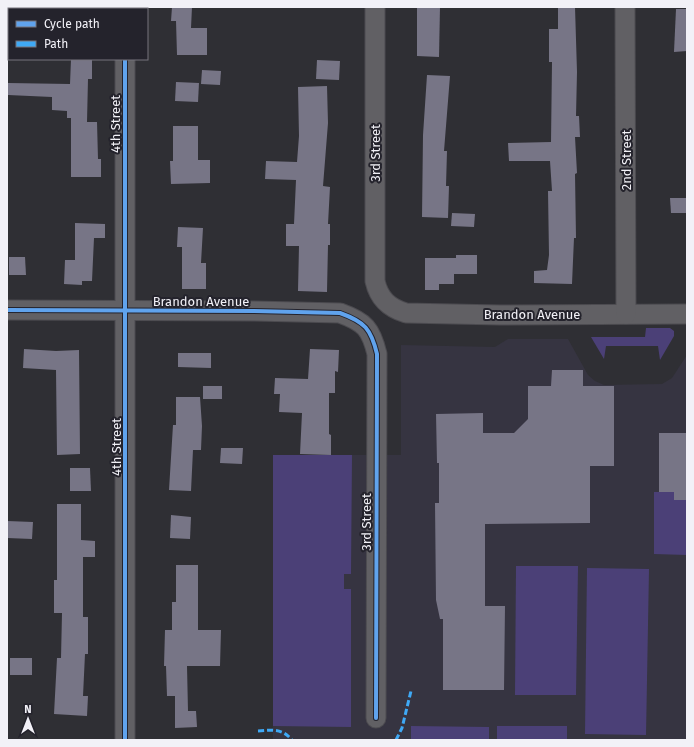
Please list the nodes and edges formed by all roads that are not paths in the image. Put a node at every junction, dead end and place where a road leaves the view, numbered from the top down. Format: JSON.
{"nodes":[{"id":1,"x":375,"y":7,"type":"edge"},
{"id":2,"x":625,"y":7,"type":"edge"},
{"id":3,"x":125,"y":60,"type":"edge"},
{"id":4,"x":382,"y":298,"type":"joint"},
{"id":5,"x":7,"y":310,"type":"edge"},
{"id":6,"x":126,"y":312,"type":"junction"},
{"id":7,"x":626,"y":314,"type":"junction"},
{"id":8,"x":687,"y":314,"type":"edge"},
{"id":9,"x":367,"y":328,"type":"joint"},
{"id":10,"x":376,"y":718,"type":"dead end"},
{"id":11,"x":125,"y":740,"type":"edge"}],
"edges":[{"from":1,"to":4,"type":"street","name":"3rd Street"},
{"from":2,"to":7,"type":"street","name":"2nd Street"},
{"from":3,"to":6,"type":"street","name":"4th Street"},
{"from":4,"to":7,"type":"street","name":"Brandon Avenue"},
{"from":5,"to":6,"type":"street","name":"Brandon Avenue"},
{"from":6,"to":9,"type":"street","name":"Brandon Avenue"},
{"from":6,"to":11,"type":"street","name":"4th Street"},
{"from":7,"to":8,"type":"street","name":"Brandon Avenue"},
{"from":9,"to":10,"type":"street","name":"3rd Street"}]}
